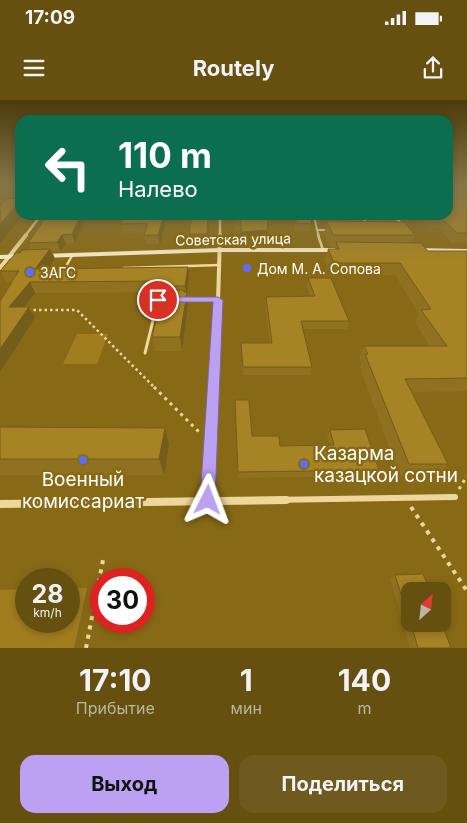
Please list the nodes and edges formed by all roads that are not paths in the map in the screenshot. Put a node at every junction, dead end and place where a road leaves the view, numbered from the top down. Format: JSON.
{"nodes":[{"id":1,"x":37,"y":220,"type":"edge"},
{"id":2,"x":220,"y":220,"type":"edge"},
{"id":3,"x":315,"y":220,"type":"edge"},
{"id":4,"x":364,"y":220,"type":"edge"},
{"id":5,"x":398,"y":220,"type":"edge"},
{"id":6,"x":368,"y":226,"type":"edge"},
{"id":7,"x":317,"y":230,"type":"junction"},
{"id":8,"x":335,"y":230,"type":"edge"},
{"id":9,"x":407,"y":231,"type":"edge"},
{"id":10,"x":417,"y":243,"type":"edge"},
{"id":11,"x":220,"y":250,"type":"junction"},
{"id":12,"x":323,"y":250,"type":"junction"},
{"id":13,"x":352,"y":250,"type":"edge"},
{"id":14,"x":411,"y":250,"type":"edge"},
{"id":15,"x":422,"y":250,"type":"junction"},
{"id":16,"x":467,"y":251,"type":"edge"},
{"id":17,"x":73,"y":254,"type":"junction"},
{"id":18,"x":0,"y":257,"type":"edge"},
{"id":19,"x":8,"y":257,"type":"junction"},
{"id":20,"x":220,"y":265,"type":"junction"},
{"id":21,"x":0,"y":268,"type":"edge"},
{"id":22,"x":123,"y":268,"type":"edge"},
{"id":23,"x":74,"y":269,"type":"edge"},
{"id":24,"x":218,"y":300,"type":"junction"},
{"id":25,"x":146,"y":353,"type":"dead end"},
{"id":26,"x":455,"y":497,"type":"road end"},
{"id":27,"x":208,"y":500,"type":"junction"},
{"id":28,"x":0,"y":504,"type":"edge"}],
"edges":[{"from":1,"to":19,"type":"street"},
{"from":2,"to":11,"type":"street"},
{"from":3,"to":7,"type":"lane"},
{"from":4,"to":6,"type":"lane"},
{"from":5,"to":9,"type":"street"},
{"from":7,"to":8,"type":"lane"},
{"from":7,"to":12,"type":"lane"},
{"from":10,"to":15,"type":"street"},
{"from":11,"to":12,"type":"street","name":"Советская улица"},
{"from":11,"to":17,"type":"street","name":"Советская улица"},
{"from":11,"to":20,"type":"street"},
{"from":12,"to":13,"type":"street","name":"Советская улица"},
{"from":14,"to":15,"type":"street"},
{"from":15,"to":16,"type":"street"},
{"from":17,"to":19,"type":"street","name":"Советская улица"},
{"from":17,"to":23,"type":"lane"},
{"from":18,"to":19,"type":"street","name":"Советская улица"},
{"from":19,"to":21,"type":"street"},
{"from":20,"to":22,"type":"lane"},
{"from":20,"to":24,"type":"street"},
{"from":24,"to":25,"type":"lane"},
{"from":24,"to":27,"type":"street"},
{"from":26,"to":27,"type":"street"},
{"from":27,"to":28,"type":"street"}]}
